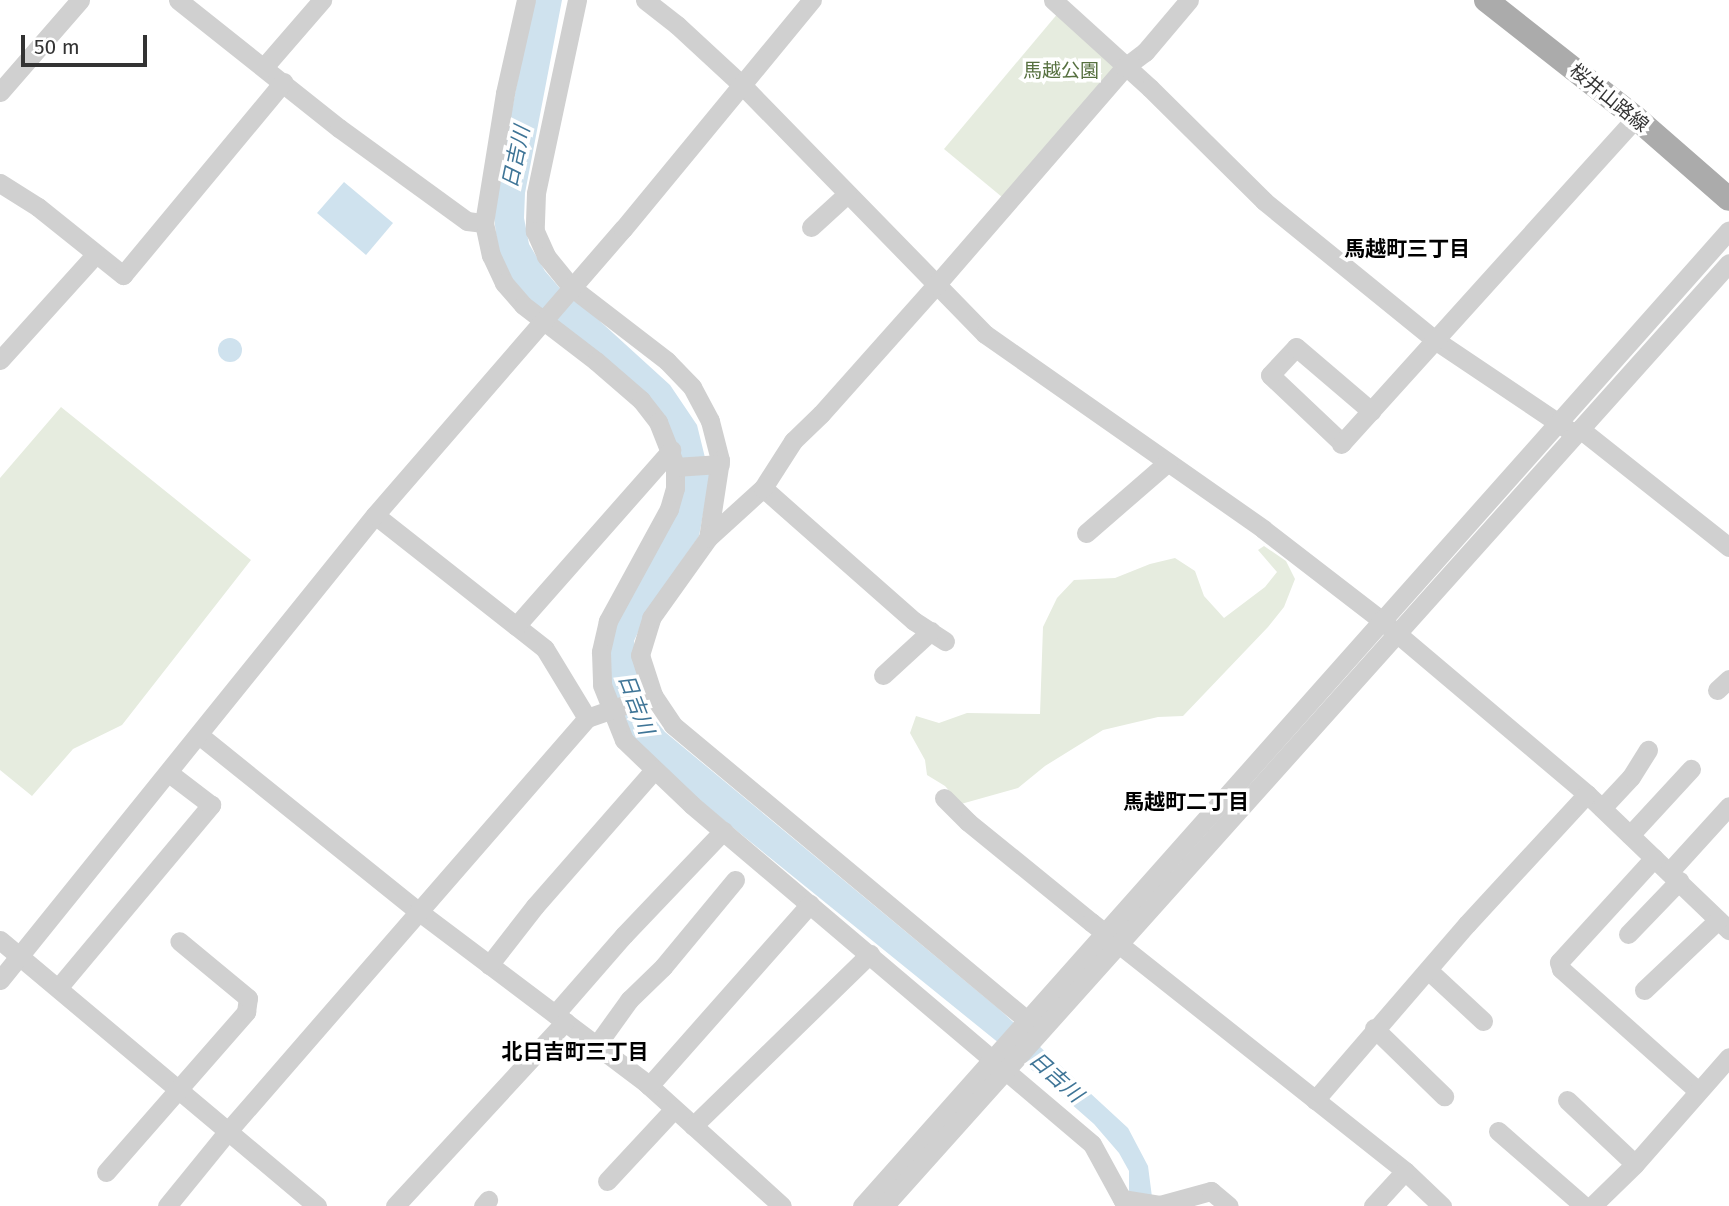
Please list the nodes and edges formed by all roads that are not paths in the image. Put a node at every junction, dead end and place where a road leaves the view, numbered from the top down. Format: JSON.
{"nodes":[{"id":1,"x":80,"y":0,"type":"edge"},
{"id":2,"x":178,"y":0,"type":"edge"},
{"id":3,"x":322,"y":0,"type":"edge"},
{"id":4,"x":526,"y":0,"type":"edge"},
{"id":5,"x":576,"y":0,"type":"edge"},
{"id":6,"x":645,"y":0,"type":"edge"},
{"id":7,"x":812,"y":0,"type":"edge"},
{"id":8,"x":1053,"y":0,"type":"edge"},
{"id":9,"x":1189,"y":0,"type":"edge"},
{"id":10,"x":1486,"y":0,"type":"edge"},
{"id":11,"x":264,"y":67,"type":"junction"},
{"id":12,"x":1125,"y":67,"type":"junction"},
{"id":13,"x":283,"y":82,"type":"junction"},
{"id":14,"x":742,"y":85,"type":"junction"},
{"id":15,"x":0,"y":92,"type":"edge"},
{"id":16,"x":1636,"y":118,"type":"junction"},
{"id":17,"x":0,"y":183,"type":"edge"},
{"id":18,"x":847,"y":194,"type":"junction"},
{"id":19,"x":1729,"y":199,"type":"edge"},
{"id":20,"x":484,"y":223,"type":"junction"},
{"id":21,"x":811,"y":227,"type":"dead end"},
{"id":22,"x":1729,"y":230,"type":"edge"},
{"id":23,"x":96,"y":255,"type":"junction"},
{"id":24,"x":1729,"y":263,"type":"edge"},
{"id":25,"x":936,"y":285,"type":"junction"},
{"id":26,"x":570,"y":288,"type":"junction"},
{"id":27,"x":543,"y":322,"type":"junction"},
{"id":28,"x":1435,"y":340,"type":"junction"},
{"id":29,"x":1,"y":358,"type":"edge"},
{"id":30,"x":1371,"y":411,"type":"junction"},
{"id":31,"x":1559,"y":421,"type":"junction"},
{"id":32,"x":1578,"y":432,"type":"junction"},
{"id":33,"x":674,"y":462,"type":"junction"},
{"id":34,"x":1168,"y":463,"type":"junction"},
{"id":35,"x":719,"y":464,"type":"junction"},
{"id":36,"x":763,"y":488,"type":"junction"},
{"id":37,"x":375,"y":515,"type":"junction"},
{"id":38,"x":1086,"y":533,"type":"dead end"},
{"id":39,"x":708,"y":538,"type":"junction"},
{"id":40,"x":1729,"y":547,"type":"edge"},
{"id":41,"x":1381,"y":620,"type":"junction"},
{"id":42,"x":516,"y":626,"type":"junction"},
{"id":43,"x":1399,"y":634,"type":"junction"},
{"id":44,"x":883,"y":675,"type":"dead end"},
{"id":45,"x":652,"y":695,"type":"junction"},
{"id":46,"x":612,"y":711,"type":"junction"},
{"id":47,"x":587,"y":718,"type":"junction"},
{"id":48,"x":199,"y":735,"type":"junction"},
{"id":49,"x":1648,"y":750,"type":"dead end"},
{"id":50,"x":1691,"y":769,"type":"dead end"},
{"id":51,"x":653,"y":770,"type":"junction"},
{"id":52,"x":169,"y":772,"type":"junction"},
{"id":53,"x":1587,"y":794,"type":"junction"},
{"id":54,"x":944,"y":798,"type":"dead end"},
{"id":55,"x":1729,"y":806,"type":"edge"},
{"id":56,"x":1602,"y":808,"type":"junction"},
{"id":57,"x":723,"y":831,"type":"junction"},
{"id":58,"x":1630,"y":835,"type":"junction"},
{"id":59,"x":1654,"y":858,"type":"junction"},
{"id":60,"x":1674,"y":877,"type":"junction"},
{"id":61,"x":734,"y":880,"type":"dead end"},
{"id":62,"x":810,"y":904,"type":"junction"},
{"id":63,"x":418,"y":911,"type":"junction"},
{"id":64,"x":1724,"y":925,"type":"edge"},
{"id":65,"x":1629,"y":934,"type":"dead end"},
{"id":66,"x":1111,"y":938,"type":"junction"},
{"id":67,"x":0,"y":940,"type":"edge"},
{"id":68,"x":179,"y":941,"type":"dead end"},
{"id":69,"x":870,"y":954,"type":"junction"},
{"id":70,"x":20,"y":957,"type":"junction"},
{"id":71,"x":489,"y":965,"type":"junction"},
{"id":72,"x":1427,"y":970,"type":"junction"},
{"id":73,"x":0,"y":980,"type":"edge"},
{"id":74,"x":58,"y":988,"type":"junction"},
{"id":75,"x":1644,"y":990,"type":"dead end"},
{"id":76,"x":560,"y":1018,"type":"junction"},
{"id":77,"x":1483,"y":1021,"type":"dead end"},
{"id":78,"x":1033,"y":1026,"type":"junction"},
{"id":79,"x":1374,"y":1028,"type":"junction"},
{"id":80,"x":596,"y":1046,"type":"junction"},
{"id":81,"x":1729,"y":1057,"type":"edge"},
{"id":82,"x":1000,"y":1063,"type":"junction"},
{"id":83,"x":649,"y":1086,"type":"junction"},
{"id":84,"x":179,"y":1089,"type":"junction"},
{"id":85,"x":1698,"y":1091,"type":"junction"},
{"id":86,"x":1444,"y":1096,"type":"dead end"},
{"id":87,"x":1315,"y":1100,"type":"junction"},
{"id":88,"x":1567,"y":1100,"type":"dead end"},
{"id":89,"x":674,"y":1109,"type":"junction"},
{"id":90,"x":693,"y":1126,"type":"junction"},
{"id":91,"x":1497,"y":1130,"type":"dead end"},
{"id":92,"x":228,"y":1131,"type":"junction"},
{"id":93,"x":1635,"y":1164,"type":"junction"},
{"id":94,"x":1405,"y":1171,"type":"junction"},
{"id":95,"x":106,"y":1172,"type":"dead end"},
{"id":96,"x":607,"y":1181,"type":"dead end"},
{"id":97,"x":1121,"y":1201,"type":"edge"},
{"id":98,"x":1595,"y":1204,"type":"edge"},
{"id":99,"x":1160,"y":1205,"type":"edge"},
{"id":100,"x":167,"y":1206,"type":"edge"},
{"id":101,"x":317,"y":1206,"type":"edge"},
{"id":102,"x":395,"y":1206,"type":"edge"},
{"id":103,"x":782,"y":1206,"type":"edge"},
{"id":104,"x":862,"y":1206,"type":"edge"},
{"id":105,"x":884,"y":1206,"type":"edge"},
{"id":106,"x":1229,"y":1206,"type":"edge"},
{"id":107,"x":1373,"y":1206,"type":"edge"},
{"id":108,"x":1442,"y":1206,"type":"edge"}],
"edges":[{"from":1,"to":15,"type":"street"},
{"from":2,"to":11,"type":"street"},
{"from":3,"to":11,"type":"street"},
{"from":4,"to":20,"type":"street"},
{"from":5,"to":26,"type":"street"},
{"from":6,"to":14,"type":"street"},
{"from":7,"to":14,"type":"street"},
{"from":8,"to":12,"type":"street"},
{"from":9,"to":12,"type":"street"},
{"from":10,"to":16,"type":"main road","name":"桜井山路線"},
{"from":11,"to":13,"type":"street"},
{"from":12,"to":25,"type":"street"},
{"from":12,"to":28,"type":"street"},
{"from":13,"to":20,"type":"street"},
{"from":13,"to":23,"type":"street"},
{"from":14,"to":18,"type":"street"},
{"from":14,"to":26,"type":"street"},
{"from":16,"to":19,"type":"main road","name":"桜井山路線"},
{"from":16,"to":28,"type":"street"},
{"from":17,"to":23,"type":"street"},
{"from":18,"to":21,"type":"street"},
{"from":18,"to":25,"type":"street"},
{"from":20,"to":27,"type":"street"},
{"from":22,"to":31,"type":"street"},
{"from":23,"to":29,"type":"street"},
{"from":24,"to":32,"type":"street"},
{"from":25,"to":34,"type":"street"},
{"from":25,"to":36,"type":"street"},
{"from":26,"to":27,"type":"street"},
{"from":26,"to":35,"type":"street"},
{"from":27,"to":33,"type":"street"},
{"from":27,"to":37,"type":"street"},
{"from":28,"to":30,"type":"street"},
{"from":28,"to":31,"type":"street"},
{"from":30,"to":30,"type":"street"},
{"from":31,"to":32,"type":"street"},
{"from":31,"to":41,"type":"street"},
{"from":32,"to":40,"type":"street"},
{"from":32,"to":43,"type":"street"},
{"from":33,"to":35,"type":"street"},
{"from":33,"to":42,"type":"street"},
{"from":33,"to":46,"type":"street"},
{"from":34,"to":38,"type":"street"},
{"from":34,"to":41,"type":"street"},
{"from":35,"to":39,"type":"street"},
{"from":36,"to":39,"type":"street"},
{"from":36,"to":44,"type":"street"},
{"from":37,"to":42,"type":"street"},
{"from":37,"to":48,"type":"street"},
{"from":39,"to":45,"type":"street"},
{"from":41,"to":43,"type":"street"},
{"from":41,"to":66,"type":"street"},
{"from":42,"to":47,"type":"street"},
{"from":43,"to":53,"type":"street"},
{"from":43,"to":66,"type":"street"},
{"from":45,"to":46,"type":"street"},
{"from":45,"to":78,"type":"street"},
{"from":46,"to":47,"type":"street"},
{"from":46,"to":51,"type":"street"},
{"from":47,"to":63,"type":"street"},
{"from":48,"to":52,"type":"street"},
{"from":48,"to":63,"type":"street"},
{"from":49,"to":56,"type":"street"},
{"from":50,"to":58,"type":"street"},
{"from":51,"to":57,"type":"street"},
{"from":51,"to":71,"type":"street"},
{"from":52,"to":70,"type":"street"},
{"from":52,"to":74,"type":"street"},
{"from":53,"to":56,"type":"street"},
{"from":53,"to":72,"type":"street"},
{"from":54,"to":66,"type":"street"},
{"from":55,"to":60,"type":"street"},
{"from":56,"to":58,"type":"street"},
{"from":57,"to":62,"type":"street"},
{"from":57,"to":76,"type":"street"},
{"from":58,"to":59,"type":"street"},
{"from":59,"to":60,"type":"street"},
{"from":59,"to":85,"type":"street"},
{"from":60,"to":64,"type":"street"},
{"from":60,"to":65,"type":"street"},
{"from":61,"to":80,"type":"street"},
{"from":62,"to":69,"type":"street"},
{"from":62,"to":83,"type":"street"},
{"from":63,"to":71,"type":"street"},
{"from":63,"to":92,"type":"street"},
{"from":64,"to":75,"type":"street"},
{"from":66,"to":78,"type":"street"},
{"from":66,"to":87,"type":"street"},
{"from":67,"to":70,"type":"street"},
{"from":68,"to":84,"type":"street"},
{"from":69,"to":82,"type":"street"},
{"from":69,"to":90,"type":"street"},
{"from":70,"to":73,"type":"street"},
{"from":70,"to":74,"type":"street"},
{"from":71,"to":76,"type":"street"},
{"from":72,"to":77,"type":"street"},
{"from":72,"to":79,"type":"street"},
{"from":74,"to":84,"type":"street"},
{"from":76,"to":80,"type":"street"},
{"from":76,"to":102,"type":"street"},
{"from":78,"to":82,"type":"street"},
{"from":79,"to":86,"type":"street"},
{"from":79,"to":87,"type":"street"},
{"from":80,"to":83,"type":"street"},
{"from":81,"to":85,"type":"street"},
{"from":82,"to":97,"type":"street"},
{"from":82,"to":104,"type":"street"},
{"from":82,"to":105,"type":"street"},
{"from":83,"to":89,"type":"street"},
{"from":84,"to":92,"type":"street"},
{"from":84,"to":95,"type":"street"},
{"from":85,"to":93,"type":"street"},
{"from":87,"to":94,"type":"street"},
{"from":88,"to":93,"type":"street"},
{"from":89,"to":90,"type":"street"},
{"from":89,"to":96,"type":"street"},
{"from":90,"to":103,"type":"street"},
{"from":91,"to":98,"type":"street"},
{"from":92,"to":100,"type":"street"},
{"from":92,"to":101,"type":"street"},
{"from":93,"to":98,"type":"street"},
{"from":94,"to":107,"type":"street"},
{"from":94,"to":108,"type":"street"},
{"from":97,"to":99,"type":"street"},
{"from":99,"to":106,"type":"street"}]}
